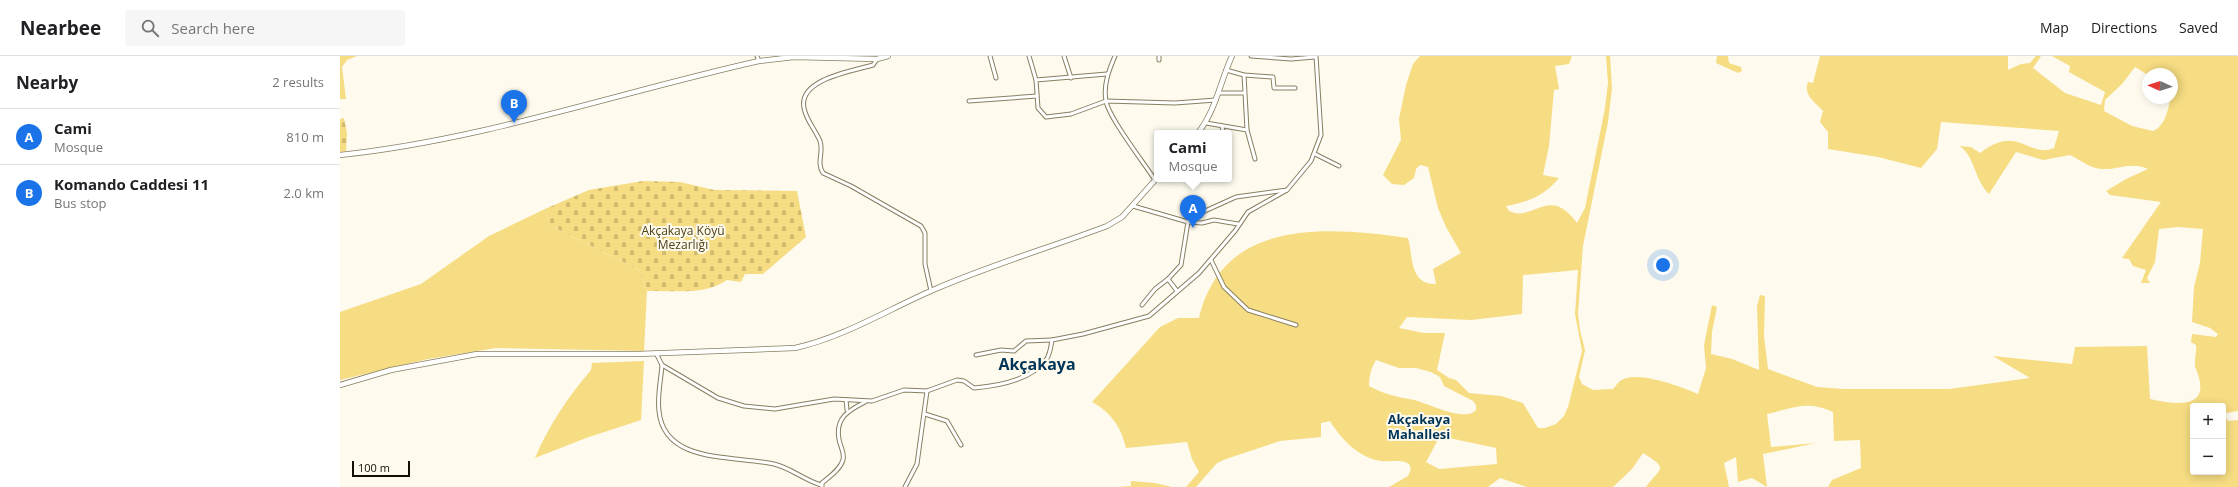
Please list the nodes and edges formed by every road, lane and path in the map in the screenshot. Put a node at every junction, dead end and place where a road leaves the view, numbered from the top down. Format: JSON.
{"nodes":[{"id":1,"x":888,"y":56,"type":"edge"},
{"id":2,"x":990,"y":56,"type":"edge"},
{"id":3,"x":1029,"y":56,"type":"edge"},
{"id":4,"x":1064,"y":56,"type":"edge"},
{"id":5,"x":1115,"y":56,"type":"edge"},
{"id":6,"x":1159,"y":56,"type":"edge"},
{"id":7,"x":1232,"y":56,"type":"edge"},
{"id":8,"x":1251,"y":56,"type":"edge"},
{"id":9,"x":1316,"y":57,"type":"edge"},
{"id":10,"x":758,"y":58,"type":"edge"},
{"id":11,"x":877,"y":59,"type":"junction"},
{"id":12,"x":1159,"y":60,"type":"dead end"},
{"id":13,"x":1226,"y":70,"type":"junction"},
{"id":14,"x":1107,"y":74,"type":"junction"},
{"id":15,"x":1244,"y":75,"type":"junction"},
{"id":16,"x":996,"y":78,"type":"dead end"},
{"id":17,"x":1071,"y":78,"type":"junction"},
{"id":18,"x":1036,"y":80,"type":"junction"},
{"id":19,"x":1295,"y":88,"type":"dead end"},
{"id":20,"x":1219,"y":93,"type":"junction"},
{"id":21,"x":1244,"y":93,"type":"junction"},
{"id":22,"x":1037,"y":96,"type":"junction"},
{"id":23,"x":1216,"y":100,"type":"junction"},
{"id":24,"x":969,"y":101,"type":"dead end"},
{"id":25,"x":1106,"y":101,"type":"junction"},
{"id":26,"x":1206,"y":123,"type":"junction"},
{"id":27,"x":1222,"y":126,"type":"junction"},
{"id":28,"x":1200,"y":130,"type":"edge"},
{"id":29,"x":1223,"y":130,"type":"edge"},
{"id":30,"x":1247,"y":130,"type":"junction"},
{"id":31,"x":1315,"y":154,"type":"junction"},
{"id":32,"x":340,"y":155,"type":"edge"},
{"id":33,"x":1255,"y":159,"type":"dead end"},
{"id":34,"x":1340,"y":166,"type":"dead end"},
{"id":35,"x":1154,"y":176,"type":"edge"},
{"id":36,"x":1154,"y":181,"type":"edge"},
{"id":37,"x":1287,"y":190,"type":"junction"},
{"id":38,"x":1133,"y":206,"type":"junction"},
{"id":39,"x":1188,"y":222,"type":"junction"},
{"id":40,"x":1238,"y":224,"type":"junction"},
{"id":41,"x":1212,"y":260,"type":"junction"},
{"id":42,"x":1168,"y":279,"type":"junction"},
{"id":43,"x":931,"y":290,"type":"junction"},
{"id":44,"x":1177,"y":291,"type":"junction"},
{"id":45,"x":1142,"y":306,"type":"dead end"},
{"id":46,"x":1296,"y":326,"type":"dead end"},
{"id":47,"x":1052,"y":340,"type":"junction"},
{"id":48,"x":656,"y":353,"type":"junction"},
{"id":49,"x":976,"y":355,"type":"dead end"},
{"id":50,"x":662,"y":365,"type":"junction"},
{"id":51,"x":340,"y":385,"type":"edge"},
{"id":52,"x":927,"y":391,"type":"junction"},
{"id":53,"x":846,"y":400,"type":"junction"},
{"id":54,"x":866,"y":401,"type":"junction"},
{"id":55,"x":847,"y":410,"type":"junction"},
{"id":56,"x":925,"y":414,"type":"junction"},
{"id":57,"x":961,"y":444,"type":"dead end"},
{"id":58,"x":822,"y":486,"type":"edge"},
{"id":59,"x":905,"y":487,"type":"edge"}],
"edges":[{"from":1,"to":11,"type":"street"},
{"from":2,"to":16,"type":"street"},
{"from":3,"to":18,"type":"street"},
{"from":4,"to":17,"type":"street"},
{"from":5,"to":14,"type":"street"},
{"from":6,"to":12,"type":"street"},
{"from":7,"to":13,"type":"street"},
{"from":8,"to":9,"type":"street"},
{"from":9,"to":31,"type":"street"},
{"from":10,"to":11,"type":"street"},
{"from":10,"to":32,"type":"street"},
{"from":11,"to":43,"type":"street"},
{"from":13,"to":15,"type":"street"},
{"from":13,"to":20,"type":"street"},
{"from":14,"to":17,"type":"street"},
{"from":14,"to":25,"type":"street"},
{"from":15,"to":19,"type":"street"},
{"from":15,"to":21,"type":"street"},
{"from":17,"to":18,"type":"street"},
{"from":18,"to":22,"type":"street"},
{"from":20,"to":21,"type":"street"},
{"from":20,"to":23,"type":"street"},
{"from":21,"to":30,"type":"street"},
{"from":22,"to":24,"type":"street"},
{"from":22,"to":25,"type":"street"},
{"from":23,"to":25,"type":"street"},
{"from":23,"to":26,"type":"street"},
{"from":25,"to":35,"type":"street"},
{"from":26,"to":27,"type":"street"},
{"from":26,"to":28,"type":"street"},
{"from":27,"to":29,"type":"street"},
{"from":27,"to":30,"type":"street"},
{"from":30,"to":33,"type":"street"},
{"from":31,"to":34,"type":"street"},
{"from":31,"to":37,"type":"street"},
{"from":36,"to":38,"type":"street"},
{"from":37,"to":39,"type":"street"},
{"from":37,"to":40,"type":"street"},
{"from":38,"to":39,"type":"street"},
{"from":38,"to":43,"type":"street"},
{"from":39,"to":40,"type":"street"},
{"from":39,"to":42,"type":"street"},
{"from":40,"to":41,"type":"street"},
{"from":41,"to":44,"type":"street"},
{"from":41,"to":46,"type":"street"},
{"from":42,"to":44,"type":"street"},
{"from":42,"to":45,"type":"street"},
{"from":43,"to":48,"type":"street"},
{"from":44,"to":47,"type":"street"},
{"from":47,"to":49,"type":"street"},
{"from":47,"to":52,"type":"street"},
{"from":48,"to":50,"type":"street"},
{"from":48,"to":51,"type":"street"},
{"from":50,"to":53,"type":"street"},
{"from":50,"to":58,"type":"street"},
{"from":52,"to":54,"type":"street"},
{"from":52,"to":56,"type":"street"},
{"from":53,"to":54,"type":"street"},
{"from":53,"to":55,"type":"street"},
{"from":54,"to":55,"type":"street"},
{"from":55,"to":58,"type":"street"},
{"from":56,"to":57,"type":"street"},
{"from":56,"to":59,"type":"street"}]}
